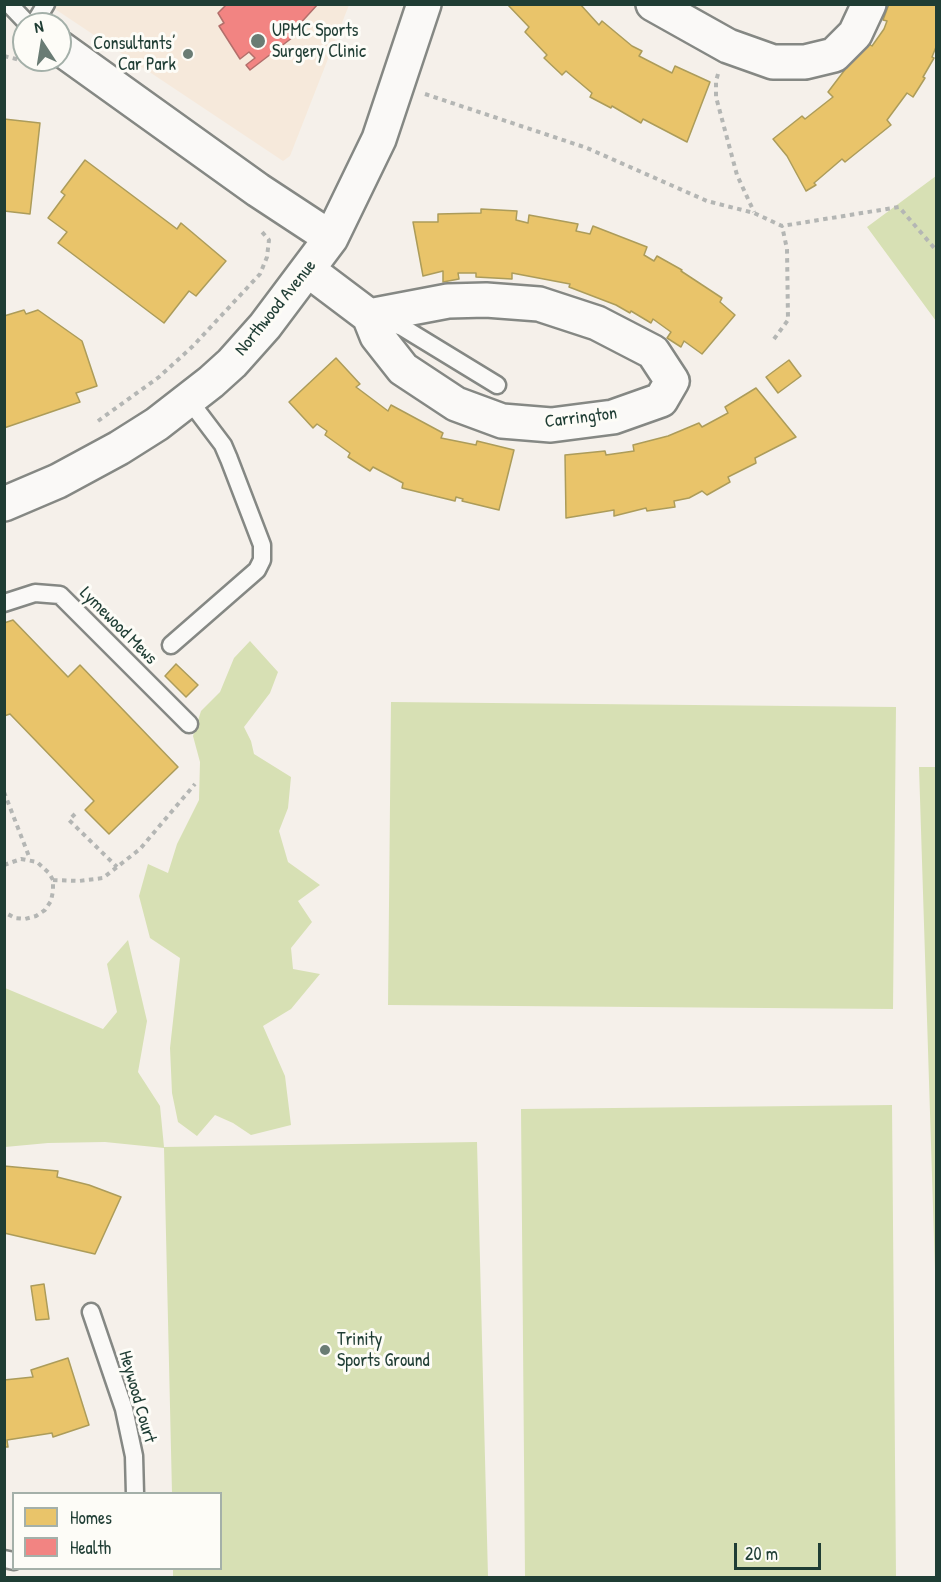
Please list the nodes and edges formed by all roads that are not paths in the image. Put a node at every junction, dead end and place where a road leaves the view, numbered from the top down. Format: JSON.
{"nodes":[{"id":1,"x":423,"y":4,"type":"edge"},
{"id":2,"x":653,"y":4,"type":"edge"},
{"id":3,"x":869,"y":4,"type":"edge"},
{"id":4,"x":684,"y":13,"type":"edge"},
{"id":5,"x":72,"y":57,"type":"edge"},
{"id":6,"x":331,"y":238,"type":"junction"},
{"id":7,"x":308,"y":270,"type":"junction"},
{"id":8,"x":372,"y":323,"type":"junction"},
{"id":9,"x":497,"y":386,"type":"dead end"},
{"id":10,"x":189,"y":400,"type":"junction"},
{"id":11,"x":4,"y":504,"type":"edge"},
{"id":12,"x":4,"y":603,"type":"edge"},
{"id":13,"x":171,"y":645,"type":"dead end"},
{"id":14,"x":189,"y":724,"type":"dead end"},
{"id":15,"x":91,"y":1312,"type":"dead end"},
{"id":16,"x":135,"y":1492,"type":"edge"}],
"edges":[{"from":1,"to":6,"type":"street","name":"Northwood Avenue"},
{"from":2,"to":4,"type":"street"},
{"from":3,"to":4,"type":"street"},
{"from":5,"to":6,"type":"street"},
{"from":6,"to":7,"type":"street","name":"Northwood Avenue"},
{"from":7,"to":8,"type":"street","name":"Carrington"},
{"from":7,"to":10,"type":"street","name":"Northwood Avenue"},
{"from":8,"to":8,"type":"street","name":"Carrington"},
{"from":8,"to":9,"type":"lane"},
{"from":10,"to":11,"type":"street","name":"Northwood Avenue"},
{"from":10,"to":13,"type":"lane"},
{"from":12,"to":14,"type":"lane","name":"Lymewood Mews"},
{"from":15,"to":16,"type":"lane","name":"Heywood Court"}]}
